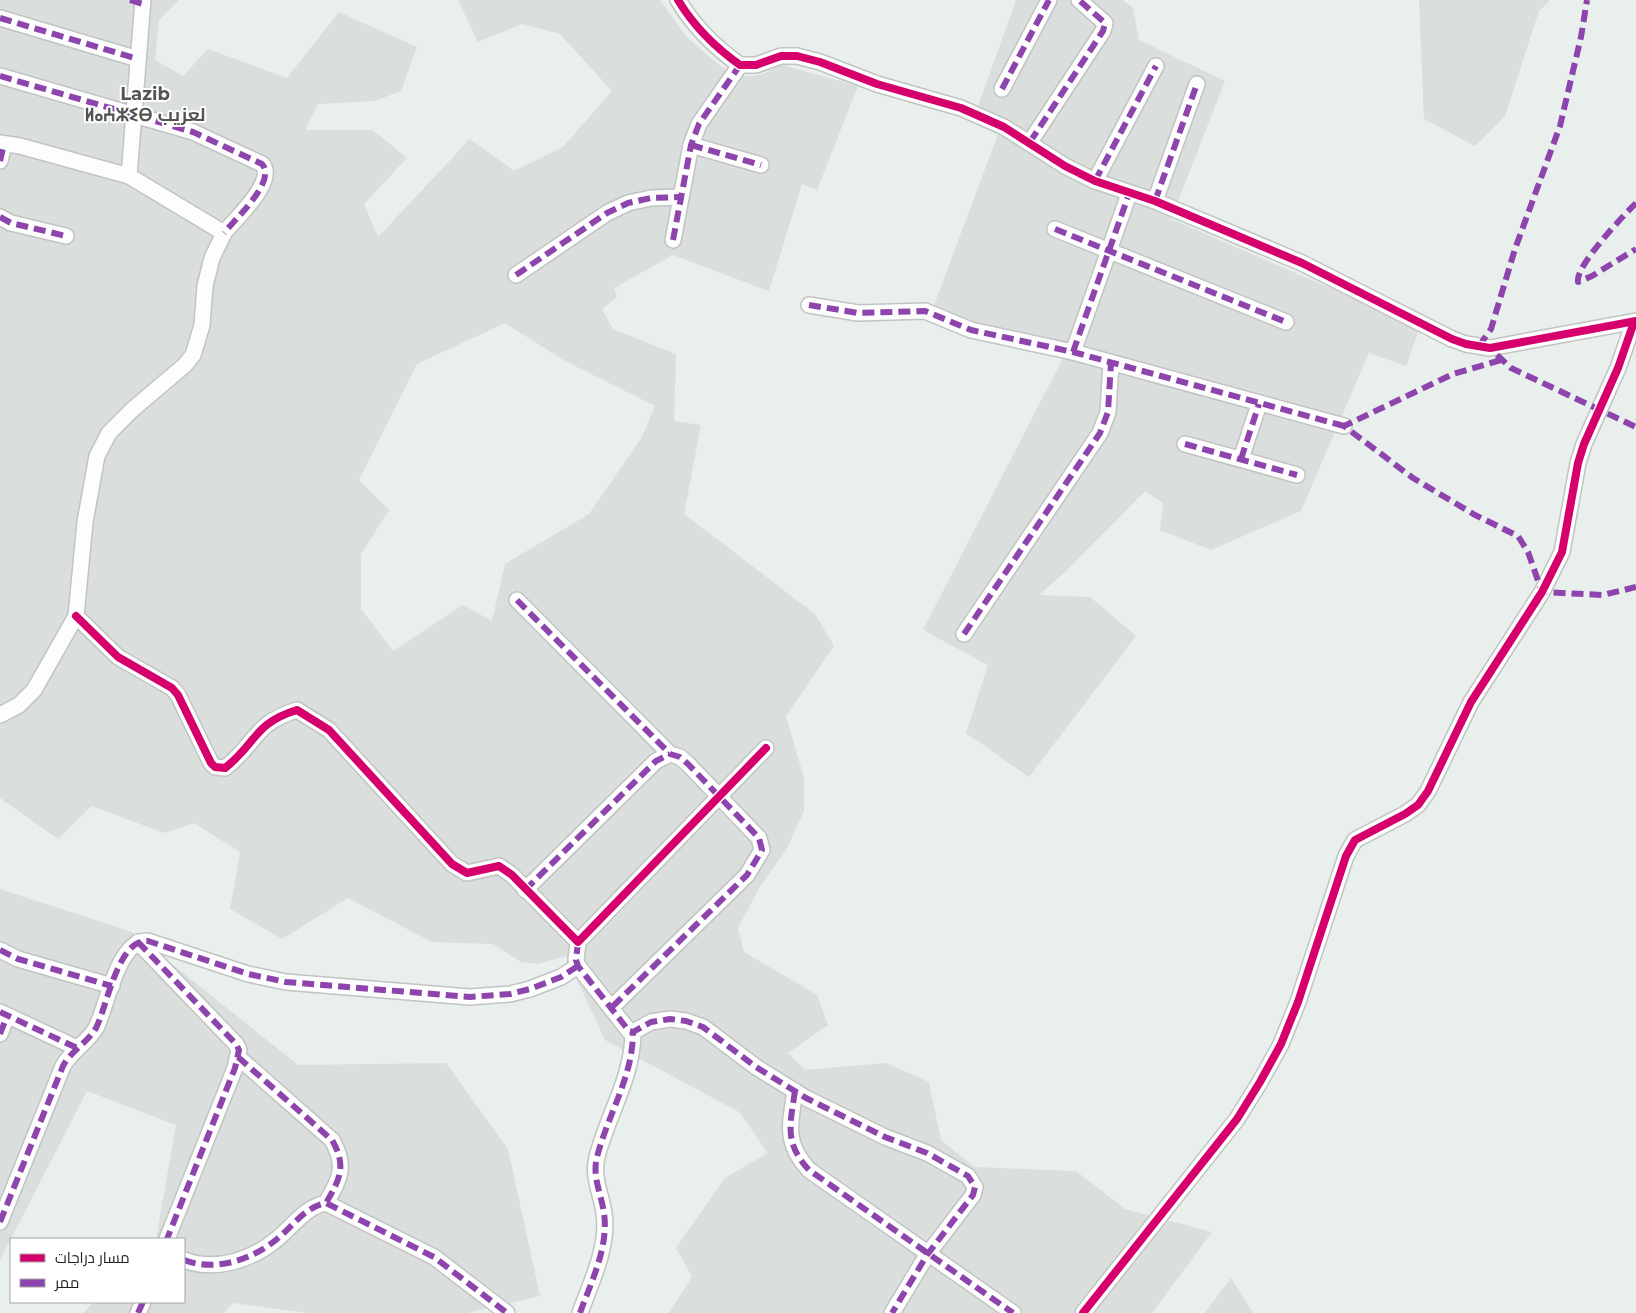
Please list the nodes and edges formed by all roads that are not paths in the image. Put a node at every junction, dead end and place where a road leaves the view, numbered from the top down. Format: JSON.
{"nodes":[{"id":1,"x":678,"y":0,"type":"edge"},
{"id":2,"x":1049,"y":0,"type":"edge"},
{"id":3,"x":1078,"y":0,"type":"edge"},
{"id":4,"x":139,"y":1,"type":"edge"},
{"id":5,"x":0,"y":18,"type":"edge"},
{"id":6,"x":138,"y":59,"type":"junction"},
{"id":7,"x":740,"y":65,"type":"junction"},
{"id":8,"x":1156,"y":66,"type":"dead end"},
{"id":9,"x":0,"y":76,"type":"edge"},
{"id":10,"x":1197,"y":84,"type":"dead end"},
{"id":11,"x":1002,"y":89,"type":"dead end"},
{"id":12,"x":134,"y":114,"type":"junction"},
{"id":13,"x":1030,"y":142,"type":"junction"},
{"id":14,"x":2,"y":144,"type":"edge"},
{"id":15,"x":691,"y":145,"type":"junction"},
{"id":16,"x":0,"y":162,"type":"edge"},
{"id":17,"x":761,"y":165,"type":"dead end"},
{"id":18,"x":129,"y":176,"type":"junction"},
{"id":19,"x":1095,"y":181,"type":"junction"},
{"id":20,"x":1129,"y":194,"type":"junction"},
{"id":21,"x":681,"y":196,"type":"junction"},
{"id":22,"x":1154,"y":201,"type":"junction"},
{"id":23,"x":0,"y":217,"type":"edge"},
{"id":24,"x":1054,"y":230,"type":"dead end"},
{"id":25,"x":224,"y":233,"type":"junction"},
{"id":26,"x":66,"y":236,"type":"dead end"},
{"id":27,"x":673,"y":240,"type":"dead end"},
{"id":28,"x":1109,"y":250,"type":"junction"},
{"id":29,"x":516,"y":275,"type":"dead end"},
{"id":30,"x":809,"y":305,"type":"dead end"},
{"id":31,"x":1635,"y":321,"type":"edge"},
{"id":32,"x":1286,"y":322,"type":"dead end"},
{"id":33,"x":1073,"y":352,"type":"junction"},
{"id":34,"x":1111,"y":363,"type":"junction"},
{"id":35,"x":1259,"y":404,"type":"junction"},
{"id":36,"x":1344,"y":426,"type":"dead end"},
{"id":37,"x":1185,"y":444,"type":"dead end"},
{"id":38,"x":1241,"y":459,"type":"junction"},
{"id":39,"x":1297,"y":475,"type":"dead end"},
{"id":40,"x":517,"y":600,"type":"dead end"},
{"id":41,"x":76,"y":616,"type":"junction"},
{"id":42,"x":964,"y":634,"type":"dead end"},
{"id":43,"x":0,"y":715,"type":"edge"},
{"id":44,"x":766,"y":748,"type":"dead end"},
{"id":45,"x":670,"y":754,"type":"junction"},
{"id":46,"x":720,"y":796,"type":"junction"},
{"id":47,"x":525,"y":890,"type":"junction"},
{"id":48,"x":138,"y":942,"type":"junction"},
{"id":49,"x":578,"y":942,"type":"junction"},
{"id":50,"x":0,"y":950,"type":"edge"},
{"id":51,"x":578,"y":966,"type":"junction"},
{"id":52,"x":112,"y":986,"type":"junction"},
{"id":53,"x":611,"y":1008,"type":"junction"},
{"id":54,"x":4,"y":1014,"type":"edge"},
{"id":55,"x":633,"y":1032,"type":"junction"},
{"id":56,"x":0,"y":1034,"type":"edge"},
{"id":57,"x":77,"y":1048,"type":"junction"},
{"id":58,"x":238,"y":1057,"type":"junction"},
{"id":59,"x":795,"y":1091,"type":"junction"},
{"id":60,"x":326,"y":1203,"type":"junction"},
{"id":61,"x":0,"y":1222,"type":"edge"},
{"id":62,"x":167,"y":1238,"type":"edge"},
{"id":63,"x":927,"y":1255,"type":"junction"},
{"id":64,"x":185,"y":1260,"type":"edge"},
{"id":65,"x":508,"y":1313,"type":"edge"},
{"id":66,"x":580,"y":1313,"type":"edge"},
{"id":67,"x":892,"y":1313,"type":"edge"},
{"id":68,"x":1013,"y":1313,"type":"edge"},
{"id":69,"x":1083,"y":1313,"type":"edge"}],
"edges":[{"from":1,"to":7,"type":"street"},
{"from":2,"to":11,"type":"street"},
{"from":3,"to":13,"type":"street"},
{"from":4,"to":6,"type":"street"},
{"from":5,"to":6,"type":"street"},
{"from":6,"to":12,"type":"street"},
{"from":7,"to":13,"type":"street"},
{"from":7,"to":15,"type":"street"},
{"from":8,"to":19,"type":"street"},
{"from":9,"to":12,"type":"street"},
{"from":10,"to":22,"type":"street"},
{"from":12,"to":18,"type":"street"},
{"from":12,"to":25,"type":"street"},
{"from":13,"to":19,"type":"street"},
{"from":14,"to":16,"type":"street"},
{"from":14,"to":18,"type":"street"},
{"from":15,"to":17,"type":"street"},
{"from":15,"to":21,"type":"street"},
{"from":18,"to":25,"type":"street"},
{"from":19,"to":20,"type":"street"},
{"from":20,"to":22,"type":"street"},
{"from":20,"to":28,"type":"street"},
{"from":21,"to":27,"type":"street"},
{"from":21,"to":29,"type":"street"},
{"from":22,"to":31,"type":"street"},
{"from":23,"to":26,"type":"street"},
{"from":24,"to":28,"type":"street"},
{"from":25,"to":41,"type":"street"},
{"from":28,"to":32,"type":"street"},
{"from":28,"to":33,"type":"street"},
{"from":30,"to":33,"type":"street"},
{"from":31,"to":69,"type":"street"},
{"from":33,"to":34,"type":"street"},
{"from":34,"to":35,"type":"street"},
{"from":34,"to":42,"type":"street"},
{"from":35,"to":36,"type":"street"},
{"from":35,"to":38,"type":"street"},
{"from":37,"to":38,"type":"street"},
{"from":38,"to":39,"type":"street"},
{"from":40,"to":45,"type":"street"},
{"from":41,"to":43,"type":"street"},
{"from":41,"to":47,"type":"street"},
{"from":44,"to":46,"type":"street"},
{"from":45,"to":46,"type":"street"},
{"from":45,"to":47,"type":"street"},
{"from":46,"to":49,"type":"street"},
{"from":46,"to":53,"type":"street"},
{"from":47,"to":49,"type":"street"},
{"from":48,"to":51,"type":"street"},
{"from":48,"to":52,"type":"street"},
{"from":48,"to":58,"type":"street"},
{"from":49,"to":51,"type":"street"},
{"from":50,"to":52,"type":"street"},
{"from":51,"to":53,"type":"street"},
{"from":52,"to":57,"type":"street"},
{"from":53,"to":55,"type":"street"},
{"from":54,"to":56,"type":"street"},
{"from":54,"to":57,"type":"street"},
{"from":55,"to":59,"type":"street"},
{"from":55,"to":66,"type":"street"},
{"from":57,"to":61,"type":"street"},
{"from":58,"to":60,"type":"street"},
{"from":58,"to":62,"type":"street"},
{"from":59,"to":63,"type":"street"},
{"from":59,"to":63,"type":"street"},
{"from":60,"to":64,"type":"street"},
{"from":60,"to":65,"type":"street"},
{"from":63,"to":67,"type":"street"},
{"from":63,"to":68,"type":"street"}]}
